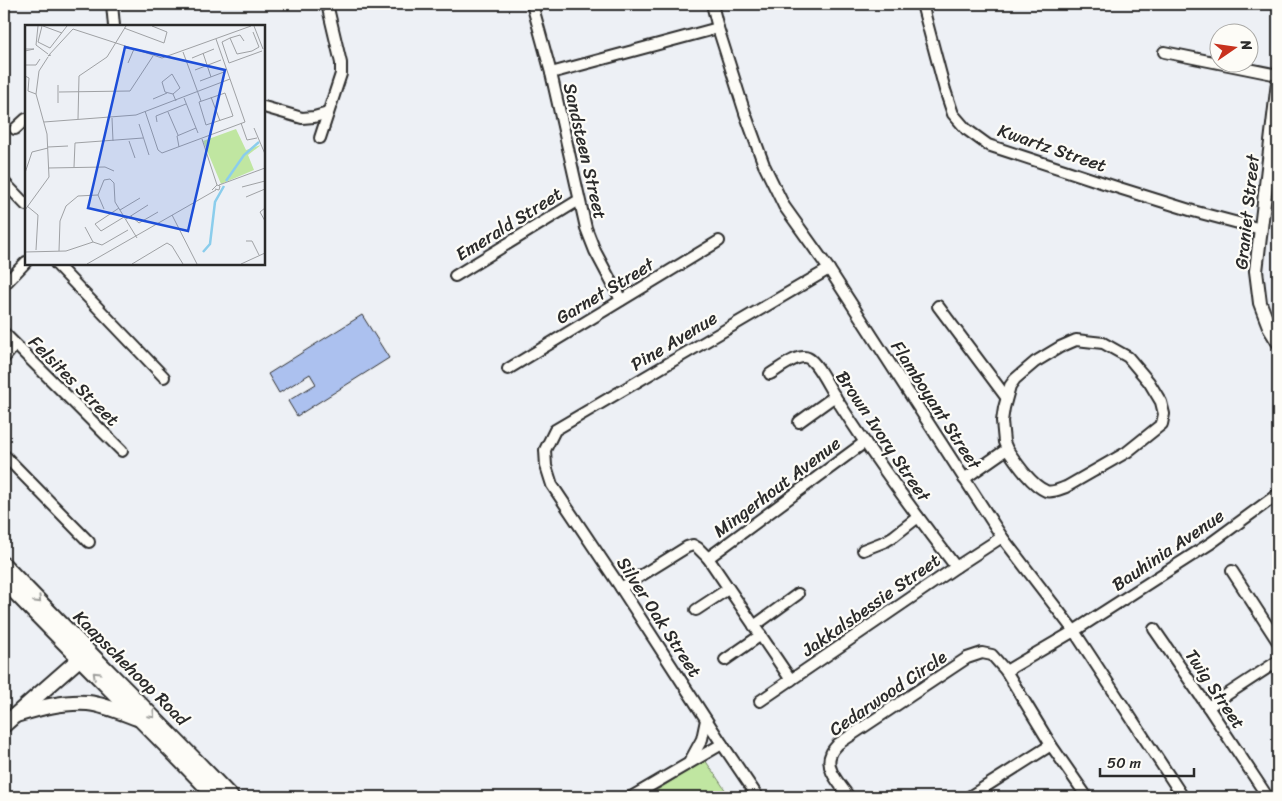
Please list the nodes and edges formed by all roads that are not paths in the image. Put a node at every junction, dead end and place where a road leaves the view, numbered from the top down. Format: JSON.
{"nodes":[{"id":1,"x":112,"y":4,"type":"edge"},
{"id":2,"x":326,"y":4,"type":"edge"},
{"id":3,"x":532,"y":4,"type":"edge"},
{"id":4,"x":712,"y":4,"type":"edge"},
{"id":5,"x":922,"y":4,"type":"edge"},
{"id":6,"x":114,"y":25,"type":"edge"},
{"id":7,"x":718,"y":28,"type":"junction"},
{"id":8,"x":1164,"y":52,"type":"dead end"},
{"id":9,"x":550,"y":73,"type":"junction"},
{"id":10,"x":1278,"y":75,"type":"edge"},
{"id":11,"x":1278,"y":82,"type":"edge"},
{"id":12,"x":265,"y":107,"type":"edge"},
{"id":13,"x":328,"y":113,"type":"junction"},
{"id":14,"x":25,"y":120,"type":"edge"},
{"id":15,"x":15,"y":130,"type":"dead end"},
{"id":16,"x":320,"y":138,"type":"dead end"},
{"id":17,"x":4,"y":182,"type":"edge"},
{"id":18,"x":579,"y":200,"type":"junction"},
{"id":19,"x":25,"y":204,"type":"edge"},
{"id":20,"x":1261,"y":228,"type":"junction"},
{"id":21,"x":719,"y":241,"type":"dead end"},
{"id":22,"x":25,"y":263,"type":"edge"},
{"id":23,"x":57,"y":265,"type":"edge"},
{"id":24,"x":829,"y":269,"type":"junction"},
{"id":25,"x":456,"y":276,"type":"dead end"},
{"id":26,"x":4,"y":285,"type":"edge"},
{"id":27,"x":621,"y":300,"type":"junction"},
{"id":28,"x":938,"y":306,"type":"dead end"},
{"id":29,"x":4,"y":333,"type":"edge"},
{"id":30,"x":1278,"y":342,"type":"edge"},
{"id":31,"x":15,"y":346,"type":"junction"},
{"id":32,"x":4,"y":358,"type":"edge"},
{"id":33,"x":508,"y":369,"type":"dead end"},
{"id":34,"x":770,"y":374,"type":"dead end"},
{"id":35,"x":164,"y":377,"type":"dead end"},
{"id":36,"x":835,"y":396,"type":"junction"},
{"id":37,"x":1006,"y":398,"type":"junction"},
{"id":38,"x":798,"y":422,"type":"dead end"},
{"id":39,"x":865,"y":442,"type":"junction"},
{"id":40,"x":1007,"y":449,"type":"junction"},
{"id":41,"x":545,"y":450,"type":"joint"},
{"id":42,"x":122,"y":451,"type":"dead end"},
{"id":43,"x":4,"y":455,"type":"edge"},
{"id":44,"x":964,"y":479,"type":"junction"},
{"id":45,"x":1278,"y":494,"type":"edge"},
{"id":46,"x":918,"y":517,"type":"junction"},
{"id":47,"x":1002,"y":537,"type":"junction"},
{"id":48,"x":89,"y":542,"type":"dead end"},
{"id":49,"x":863,"y":550,"type":"dead end"},
{"id":50,"x":708,"y":558,"type":"junction"},
{"id":51,"x":4,"y":565,"type":"edge"},
{"id":52,"x":956,"y":567,"type":"junction"},
{"id":53,"x":1232,"y":572,"type":"dead end"},
{"id":54,"x":4,"y":581,"type":"edge"},
{"id":55,"x":621,"y":588,"type":"junction"},
{"id":56,"x":728,"y":589,"type":"junction"},
{"id":57,"x":798,"y":594,"type":"dead end"},
{"id":58,"x":696,"y":610,"type":"dead end"},
{"id":59,"x":754,"y":626,"type":"junction"},
{"id":60,"x":1154,"y":629,"type":"dead end"},
{"id":61,"x":1074,"y":631,"type":"junction"},
{"id":62,"x":761,"y":635,"type":"junction"},
{"id":63,"x":1278,"y":642,"type":"edge"},
{"id":64,"x":83,"y":656,"type":"junction"},
{"id":65,"x":725,"y":660,"type":"dead end"},
{"id":66,"x":1278,"y":661,"type":"edge"},
{"id":67,"x":1006,"y":670,"type":"junction"},
{"id":68,"x":791,"y":680,"type":"junction"},
{"id":69,"x":760,"y":701,"type":"dead end"},
{"id":70,"x":1208,"y":707,"type":"junction"},
{"id":71,"x":16,"y":715,"type":"junction"},
{"id":72,"x":142,"y":720,"type":"junction"},
{"id":73,"x":706,"y":720,"type":"junction"},
{"id":74,"x":4,"y":725,"type":"edge"},
{"id":75,"x":722,"y":744,"type":"junction"},
{"id":76,"x":1051,"y":745,"type":"junction"},
{"id":77,"x":688,"y":764,"type":"junction"},
{"id":78,"x":1266,"y":793,"type":"dead end"},
{"id":79,"x":216,"y":797,"type":"edge"},
{"id":80,"x":231,"y":797,"type":"edge"},
{"id":81,"x":631,"y":797,"type":"edge"},
{"id":82,"x":758,"y":797,"type":"edge"},
{"id":83,"x":850,"y":797,"type":"edge"},
{"id":84,"x":969,"y":797,"type":"edge"},
{"id":85,"x":1087,"y":797,"type":"edge"},
{"id":86,"x":1183,"y":797,"type":"edge"}],
"edges":[{"from":1,"to":6,"type":"street"},
{"from":2,"to":13,"type":"street"},
{"from":3,"to":9,"type":"street","name":"Sandsteen Street"},
{"from":4,"to":7,"type":"street","name":"Flamboyant Street"},
{"from":5,"to":20,"type":"street","name":"Kwartz Street"},
{"from":7,"to":9,"type":"street"},
{"from":7,"to":24,"type":"street","name":"Flamboyant Street"},
{"from":8,"to":10,"type":"street"},
{"from":9,"to":18,"type":"street","name":"Sandsteen Street"},
{"from":11,"to":20,"type":"street","name":"Graniet Street"},
{"from":12,"to":13,"type":"street"},
{"from":13,"to":16,"type":"street"},
{"from":14,"to":15,"type":"street"},
{"from":17,"to":19,"type":"street"},
{"from":18,"to":25,"type":"street","name":"Emerald Street"},
{"from":18,"to":27,"type":"street","name":"Sandsteen Street"},
{"from":20,"to":30,"type":"street","name":"Graniet Street"},
{"from":21,"to":27,"type":"street","name":"Garnet Street"},
{"from":22,"to":26,"type":"street"},
{"from":23,"to":35,"type":"street"},
{"from":24,"to":41,"type":"street","name":"Pine Avenue"},
{"from":24,"to":44,"type":"street","name":"Flamboyant Street"},
{"from":27,"to":33,"type":"street","name":"Garnet Street"},
{"from":28,"to":37,"type":"street"},
{"from":29,"to":31,"type":"street","name":"Felsites Street"},
{"from":31,"to":32,"type":"street"},
{"from":31,"to":42,"type":"street","name":"Felsites Street"},
{"from":34,"to":36,"type":"street","name":"Brown Ivory Street"},
{"from":36,"to":38,"type":"street"},
{"from":36,"to":39,"type":"street","name":"Brown Ivory Street"},
{"from":37,"to":40,"type":"street"},
{"from":37,"to":40,"type":"street"},
{"from":39,"to":46,"type":"street","name":"Brown Ivory Street"},
{"from":39,"to":50,"type":"street","name":"Mingerhout Avenue"},
{"from":40,"to":44,"type":"street"},
{"from":41,"to":55,"type":"street","name":"Silver Oak Street"},
{"from":43,"to":48,"type":"street"},
{"from":44,"to":47,"type":"street","name":"Flamboyant Street"},
{"from":45,"to":61,"type":"street","name":"Bauhinia Avenue"},
{"from":46,"to":49,"type":"street"},
{"from":46,"to":52,"type":"street","name":"Brown Ivory Street"},
{"from":47,"to":52,"type":"street","name":"Jakkalsbessie Street"},
{"from":47,"to":61,"type":"street","name":"Flamboyant Street"},
{"from":50,"to":55,"type":"street"},
{"from":50,"to":56,"type":"street"},
{"from":51,"to":64,"type":"main road","name":"Kaapschehoop Road","one_way":true},
{"from":52,"to":68,"type":"street","name":"Jakkalsbessie Street"},
{"from":53,"to":63,"type":"street"},
{"from":54,"to":64,"type":"main road","name":"Kaapschehoop Road"},
{"from":55,"to":73,"type":"street","name":"Silver Oak Street"},
{"from":56,"to":58,"type":"street"},
{"from":56,"to":59,"type":"street"},
{"from":57,"to":59,"type":"street"},
{"from":59,"to":62,"type":"street"},
{"from":60,"to":70,"type":"street","name":"Twig Street"},
{"from":61,"to":67,"type":"street"},
{"from":61,"to":86,"type":"street","name":"Flamboyant Street"},
{"from":62,"to":65,"type":"street"},
{"from":62,"to":68,"type":"street"},
{"from":64,"to":71,"type":"main road"},
{"from":72,"to":64,"type":"main road","name":"Kaapschehoop Road","one_way":true},
{"from":64,"to":80,"type":"main road","name":"Kaapschehoop Road","one_way":true},
{"from":66,"to":70,"type":"street"},
{"from":67,"to":76,"type":"street","name":"Cedarwood Circle"},
{"from":67,"to":83,"type":"street","name":"Cedarwood Circle"},
{"from":68,"to":69,"type":"street","name":"Jakkalsbessie Street"},
{"from":70,"to":78,"type":"street","name":"Twig Street"},
{"from":71,"to":72,"type":"main road"},
{"from":71,"to":74,"type":"main road"},
{"from":72,"to":79,"type":"main road","name":"Kaapschehoop Road"},
{"from":73,"to":75,"type":"street","name":"Silver Oak Street"},
{"from":73,"to":77,"type":"street"},
{"from":75,"to":77,"type":"street"},
{"from":75,"to":82,"type":"street","name":"Silver Oak Street"},
{"from":76,"to":84,"type":"street"},
{"from":76,"to":85,"type":"street","name":"Cedarwood Circle"},
{"from":77,"to":81,"type":"street"}]}
